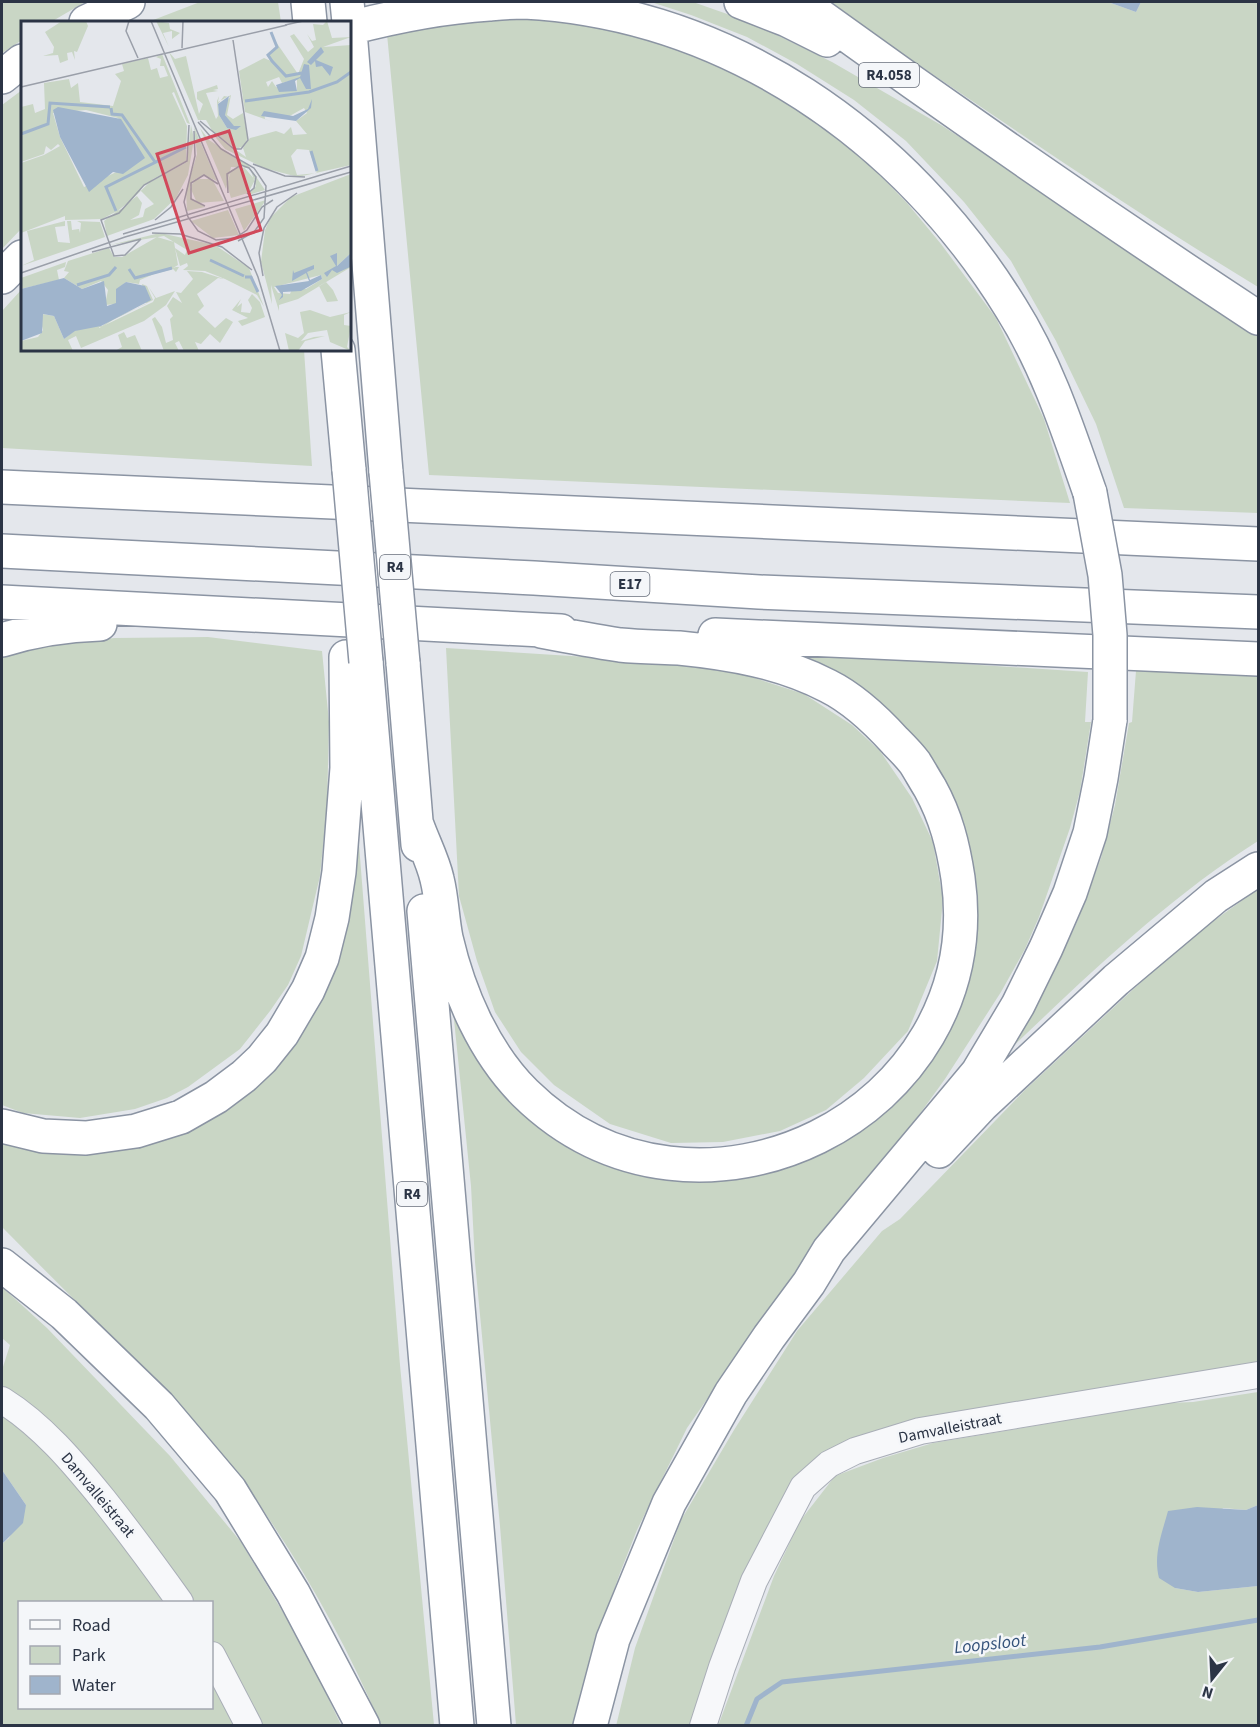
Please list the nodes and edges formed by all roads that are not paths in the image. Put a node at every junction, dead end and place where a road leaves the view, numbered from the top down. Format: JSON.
{"nodes":[{"id":1,"x":128,"y":2,"type":"edge"},
{"id":2,"x":308,"y":2,"type":"edge"},
{"id":3,"x":347,"y":2,"type":"edge"},
{"id":4,"x":741,"y":2,"type":"edge"},
{"id":5,"x":801,"y":2,"type":"edge"},
{"id":6,"x":88,"y":21,"type":"edge"},
{"id":7,"x":310,"y":21,"type":"edge"},
{"id":8,"x":349,"y":21,"type":"edge"},
{"id":9,"x":351,"y":30,"type":"edge"},
{"id":10,"x":351,"y":43,"type":"edge"},
{"id":11,"x":21,"y":62,"type":"edge"},
{"id":12,"x":2,"y":77,"type":"edge"},
{"id":13,"x":951,"y":110,"type":"junction"},
{"id":14,"x":21,"y":258,"type":"edge"},
{"id":15,"x":2,"y":277,"type":"edge"},
{"id":16,"x":1258,"y":318,"type":"edge"},
{"id":17,"x":338,"y":351,"type":"edge"},
{"id":18,"x":2,"y":487,"type":"edge"},
{"id":19,"x":1258,"y":544,"type":"edge"},
{"id":20,"x":2,"y":551,"type":"edge"},
{"id":21,"x":2,"y":602,"type":"edge"},
{"id":22,"x":1258,"y":612,"type":"edge"},
{"id":23,"x":222,"y":613,"type":"junction"},
{"id":24,"x":541,"y":631,"type":"junction"},
{"id":25,"x":2,"y":640,"type":"edge"},
{"id":26,"x":1258,"y":659,"type":"edge"},
{"id":27,"x":356,"y":660,"type":"junction"},
{"id":28,"x":417,"y":825,"type":"junction"},
{"id":29,"x":1258,"y":869,"type":"edge"},
{"id":30,"x":2,"y":1126,"type":"edge"},
{"id":31,"x":2,"y":1245,"type":"edge"},
{"id":32,"x":2,"y":1265,"type":"edge"},
{"id":33,"x":809,"y":1283,"type":"junction"},
{"id":34,"x":64,"y":1314,"type":"junction"},
{"id":35,"x":1258,"y":1375,"type":"edge"},
{"id":36,"x":2,"y":1400,"type":"edge"},
{"id":37,"x":179,"y":1601,"type":"edge"},
{"id":38,"x":213,"y":1657,"type":"edge"},
{"id":39,"x":249,"y":1725,"type":"edge"},
{"id":40,"x":363,"y":1725,"type":"edge"},
{"id":41,"x":457,"y":1725,"type":"edge"},
{"id":42,"x":494,"y":1725,"type":"edge"},
{"id":43,"x":590,"y":1725,"type":"edge"},
{"id":44,"x":703,"y":1725,"type":"edge"}],
"edges":[{"from":1,"to":6,"type":"highway"},
{"from":2,"to":7,"type":"highway"},
{"from":3,"to":8,"type":"highway"},
{"from":4,"to":13,"type":"highway","number":"R4.058"},
{"from":5,"to":13,"type":"highway"},
{"from":9,"to":33,"type":"highway","bridge":true},
{"from":10,"to":28,"type":"highway","number":"R4","bridge":true},
{"from":11,"to":12,"type":"highway"},
{"from":13,"to":16,"type":"highway"},
{"from":14,"to":15,"type":"highway"},
{"from":17,"to":27,"type":"highway","number":"R4","bridge":true},
{"from":18,"to":19,"type":"highway"},
{"from":20,"to":22,"type":"highway","number":"E17"},
{"from":21,"to":23,"type":"highway"},
{"from":23,"to":24,"type":"highway"},
{"from":23,"to":25,"type":"highway"},
{"from":24,"to":26,"type":"highway"},
{"from":24,"to":28,"type":"highway"},
{"from":27,"to":30,"type":"highway"},
{"from":27,"to":41,"type":"highway","number":"R4"},
{"from":28,"to":42,"type":"highway","number":"R4"},
{"from":29,"to":33,"type":"highway"},
{"from":31,"to":34,"type":"highway"},
{"from":32,"to":34,"type":"highway"},
{"from":33,"to":43,"type":"highway"},
{"from":34,"to":40,"type":"highway"},
{"from":35,"to":44,"type":"street","name":"Damvalleistraat"},
{"from":36,"to":37,"type":"street","name":"Damvalleistraat"},
{"from":38,"to":39,"type":"street"}]}
